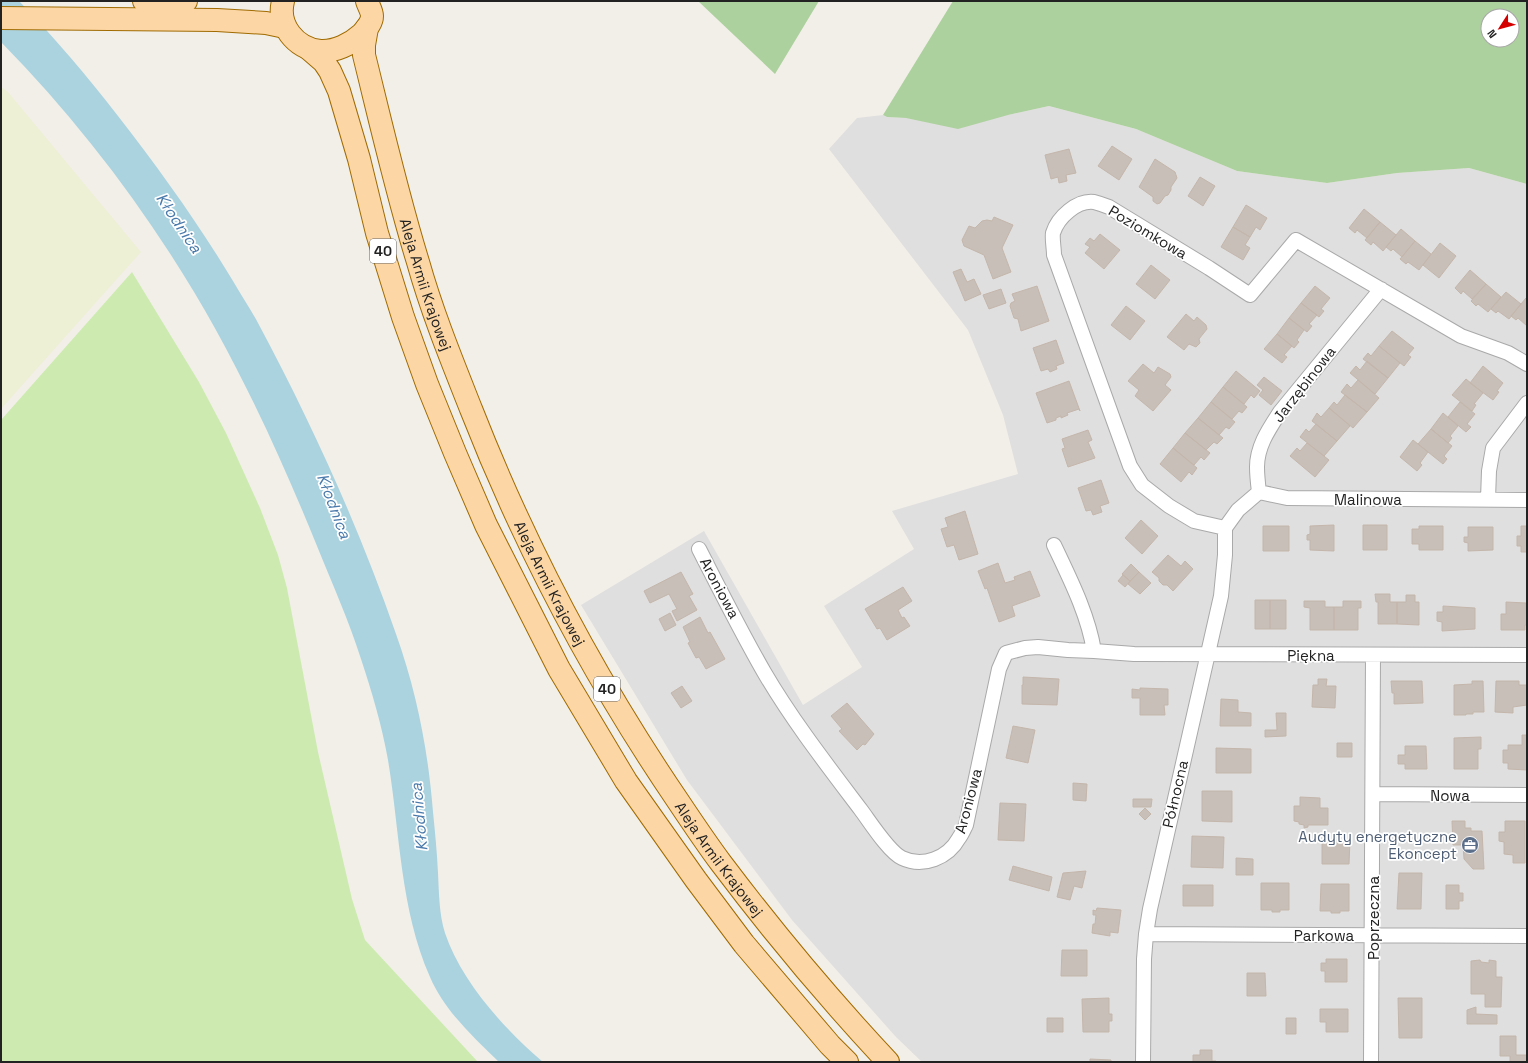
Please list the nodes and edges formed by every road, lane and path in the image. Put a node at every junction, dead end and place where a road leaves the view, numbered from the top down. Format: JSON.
{"nodes":[{"id":1,"x":144,"y":1,"type":"edge"},
{"id":2,"x":186,"y":1,"type":"edge"},
{"id":3,"x":283,"y":1,"type":"edge"},
{"id":4,"x":367,"y":1,"type":"edge"},
{"id":5,"x":1,"y":18,"type":"edge"},
{"id":6,"x":285,"y":27,"type":"junction"},
{"id":7,"x":368,"y":28,"type":"junction"},
{"id":8,"x":309,"y":48,"type":"junction"},
{"id":9,"x":1381,"y":289,"type":"junction"},
{"id":10,"x":1527,"y":364,"type":"edge"},
{"id":11,"x":1527,"y":403,"type":"edge"},
{"id":12,"x":1259,"y":492,"type":"junction"},
{"id":13,"x":1488,"y":500,"type":"junction"},
{"id":14,"x":1527,"y":500,"type":"edge"},
{"id":15,"x":1225,"y":528,"type":"junction"},
{"id":16,"x":1054,"y":544,"type":"dead end"},
{"id":17,"x":699,"y":549,"type":"dead end"},
{"id":18,"x":1094,"y":651,"type":"junction"},
{"id":19,"x":1206,"y":655,"type":"junction"},
{"id":20,"x":1373,"y":655,"type":"junction"},
{"id":21,"x":1527,"y":656,"type":"edge"},
{"id":22,"x":1373,"y":794,"type":"junction"},
{"id":23,"x":1527,"y":795,"type":"edge"},
{"id":24,"x":1146,"y":934,"type":"junction"},
{"id":25,"x":1373,"y":935,"type":"junction"},
{"id":26,"x":1527,"y":936,"type":"edge"},
{"id":27,"x":847,"y":1062,"type":"edge"},
{"id":28,"x":888,"y":1062,"type":"edge"},
{"id":29,"x":1143,"y":1062,"type":"edge"},
{"id":30,"x":1371,"y":1062,"type":"edge"}],
"edges":[{"from":1,"to":2,"type":"main road"},
{"from":3,"to":6,"type":"main road"},
{"from":4,"to":7,"type":"main road","number":"40"},
{"from":5,"to":6,"type":"main road"},
{"from":6,"to":8,"type":"main road","number":"40"},
{"from":7,"to":8,"type":"main road","number":"40"},
{"from":7,"to":28,"type":"main road","name":"Aleja Armii Krajowej","number":"40"},
{"from":8,"to":27,"type":"main road","name":"Aleja Armii Krajowej","number":"40"},
{"from":9,"to":10,"type":"street","name":"Poziomkowa"},
{"from":9,"to":12,"type":"street","name":"Jarzębinowa"},
{"from":9,"to":15,"type":"street","name":"Poziomkowa"},
{"from":11,"to":13,"type":"street"},
{"from":12,"to":13,"type":"street","name":"Malinowa"},
{"from":12,"to":15,"type":"street"},
{"from":13,"to":14,"type":"street","name":"Malinowa"},
{"from":15,"to":19,"type":"street","name":"Północna"},
{"from":16,"to":18,"type":"street"},
{"from":17,"to":18,"type":"street","name":"Aroniowa"},
{"from":18,"to":19,"type":"street","name":"Piękna"},
{"from":19,"to":20,"type":"street","name":"Piękna"},
{"from":19,"to":24,"type":"street","name":"Północna"},
{"from":20,"to":21,"type":"street","name":"Piękna"},
{"from":20,"to":22,"type":"street","name":"Poprzeczna"},
{"from":22,"to":23,"type":"street","name":"Nowa"},
{"from":22,"to":25,"type":"street","name":"Poprzeczna"},
{"from":24,"to":25,"type":"street","name":"Parkowa"},
{"from":24,"to":29,"type":"street","name":"Północna"},
{"from":25,"to":26,"type":"street","name":"Parkowa"},
{"from":25,"to":30,"type":"street","name":"Poprzeczna"}]}
